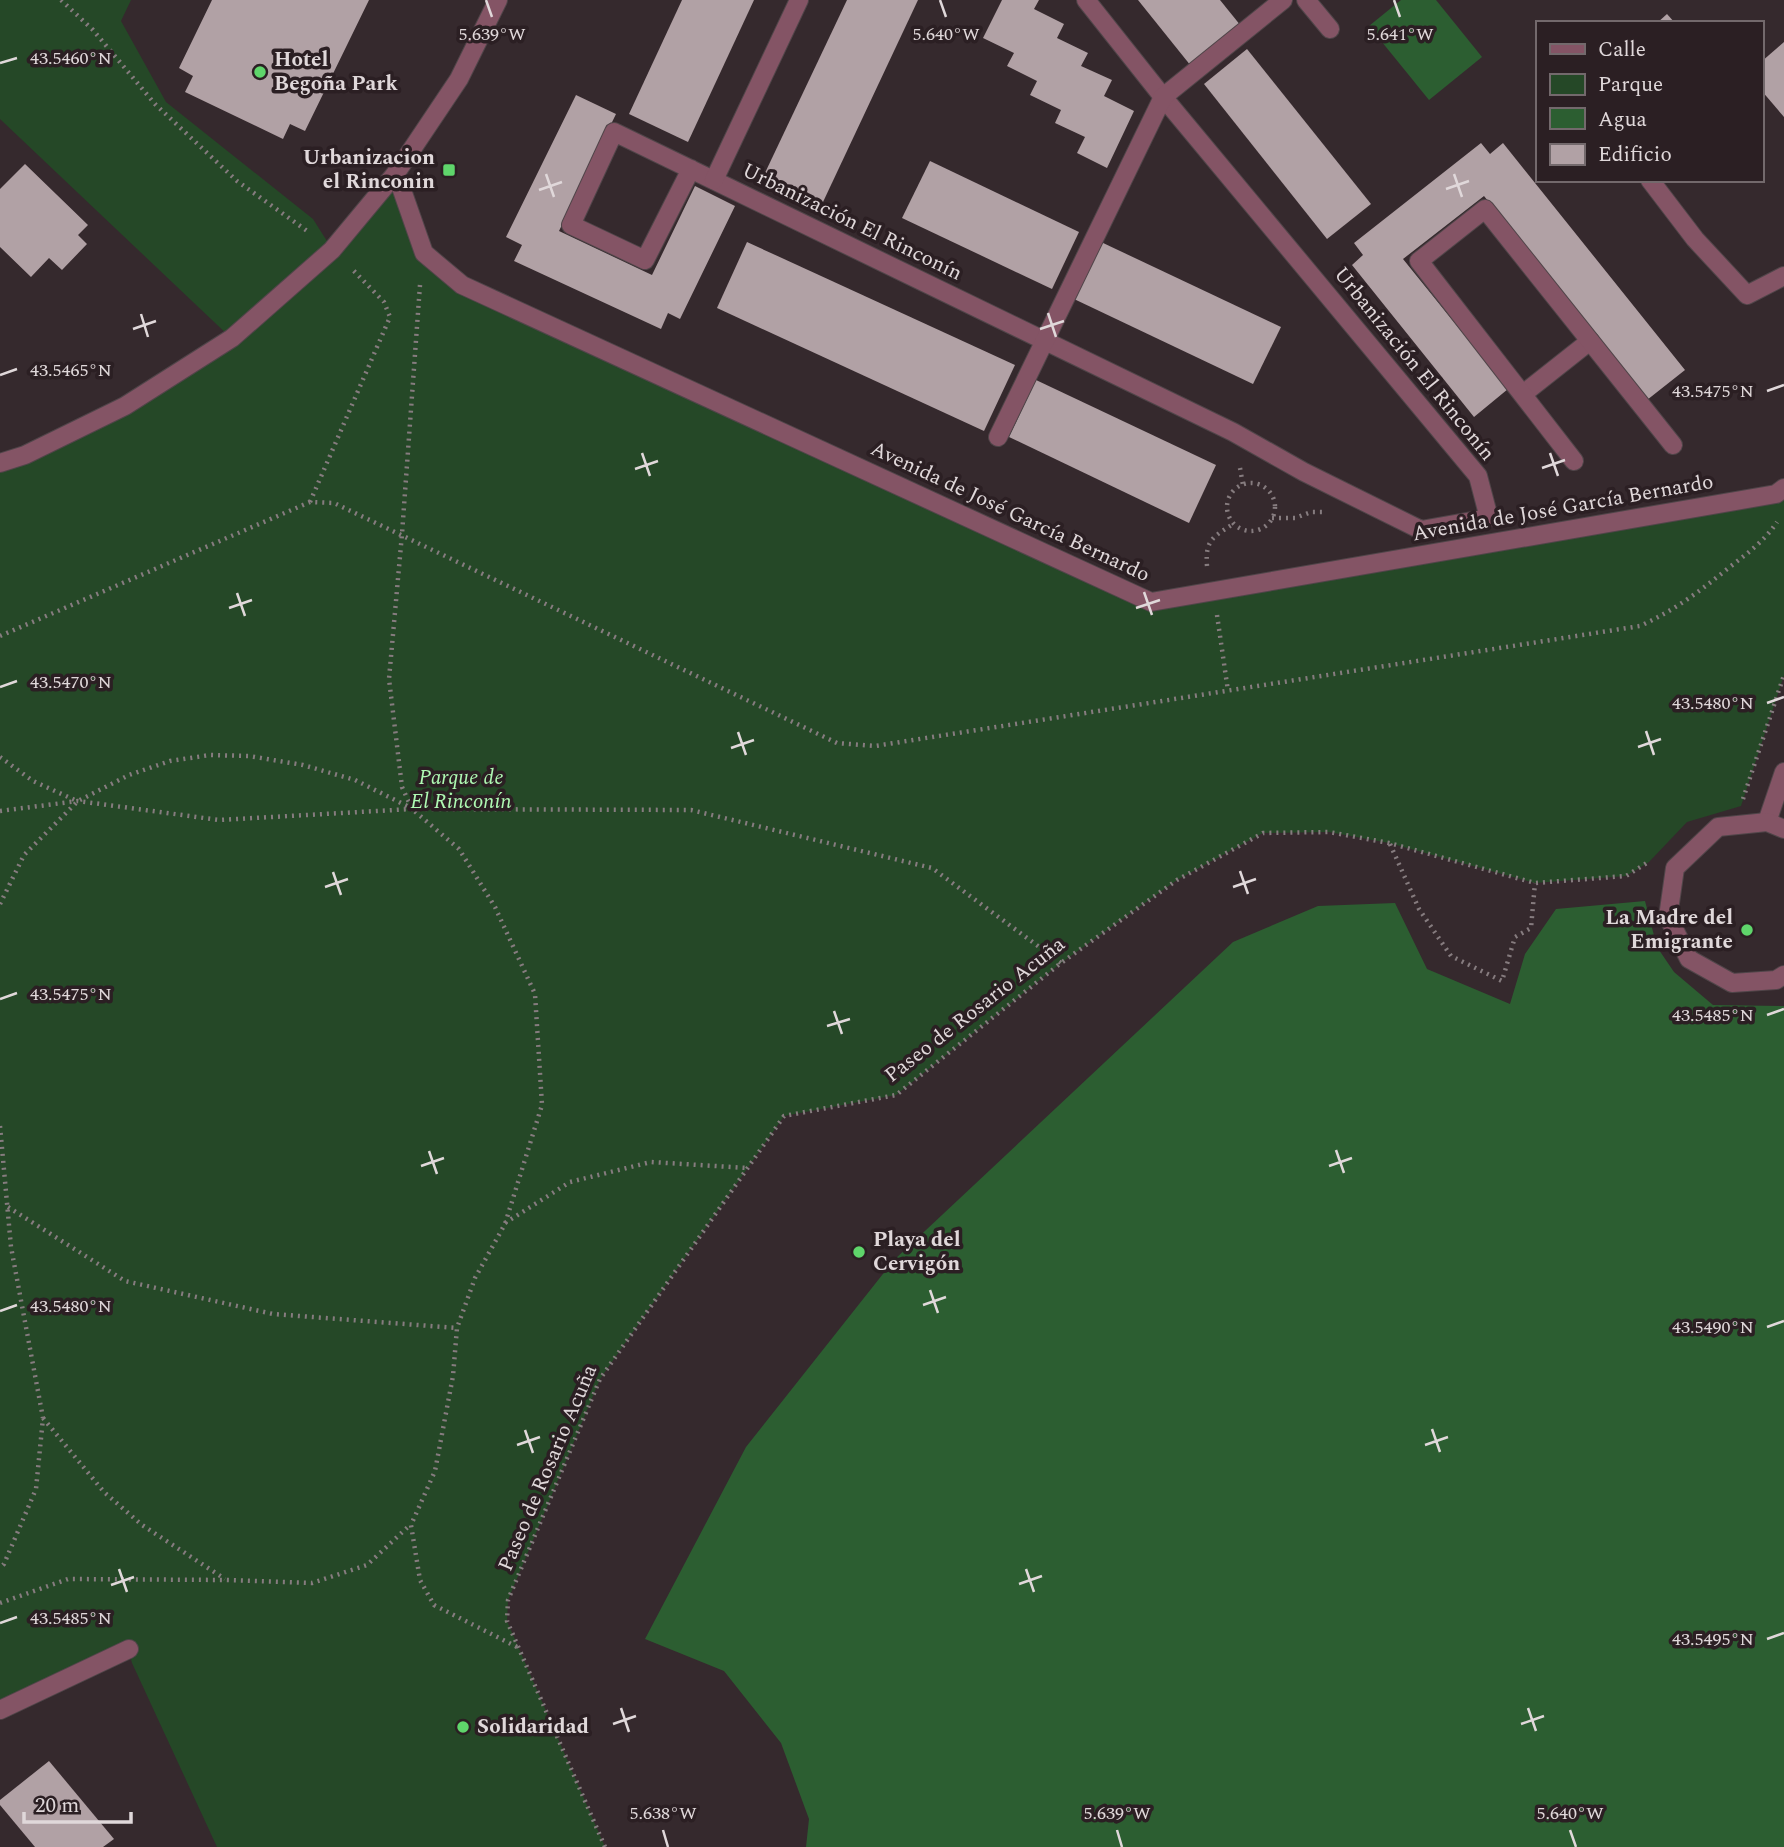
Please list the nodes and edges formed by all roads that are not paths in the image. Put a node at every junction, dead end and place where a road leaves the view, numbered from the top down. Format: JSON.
{"nodes":[{"id":1,"x":498,"y":0,"type":"edge"},
{"id":2,"x":799,"y":0,"type":"edge"},
{"id":3,"x":1086,"y":0,"type":"edge"},
{"id":4,"x":1283,"y":0,"type":"edge"},
{"id":5,"x":1306,"y":0,"type":"edge"},
{"id":6,"x":1330,"y":30,"type":"dead end"},
{"id":7,"x":1163,"y":97,"type":"junction"},
{"id":8,"x":691,"y":169,"type":"junction"},
{"id":9,"x":396,"y":173,"type":"junction"},
{"id":10,"x":715,"y":180,"type":"junction"},
{"id":11,"x":1652,"y":182,"type":"edge"},
{"id":12,"x":1784,"y":276,"type":"edge"},
{"id":13,"x":1045,"y":341,"type":"junction"},
{"id":14,"x":1590,"y":341,"type":"junction"},
{"id":15,"x":1522,"y":394,"type":"junction"},
{"id":16,"x":998,"y":437,"type":"dead end"},
{"id":17,"x":1673,"y":445,"type":"dead end"},
{"id":18,"x":1574,"y":461,"type":"dead end"},
{"id":19,"x":0,"y":463,"type":"edge"},
{"id":20,"x":1784,"y":488,"type":"edge"},
{"id":21,"x":1784,"y":772,"type":"edge"},
{"id":22,"x":1776,"y":826,"type":"edge"},
{"id":23,"x":1784,"y":975,"type":"edge"},
{"id":24,"x":129,"y":1649,"type":"dead end"},
{"id":25,"x":0,"y":1710,"type":"edge"}],
"edges":[{"from":1,"to":9,"type":"street"},
{"from":2,"to":10,"type":"street","name":"Urbanización El Rinconín"},
{"from":3,"to":7,"type":"street","name":"Urbanización El Rinconín"},
{"from":4,"to":7,"type":"street"},
{"from":5,"to":6,"type":"street"},
{"from":7,"to":13,"type":"street"},
{"from":7,"to":13,"type":"street","name":"Urbanización El Rinconín"},
{"from":8,"to":8,"type":"street","name":"Urbanización El Rinconín"},
{"from":8,"to":10,"type":"street","name":"Urbanización El Rinconín"},
{"from":9,"to":19,"type":"street"},
{"from":9,"to":20,"type":"street","name":"Avenida de José García Bernardo"},
{"from":10,"to":13,"type":"street","name":"Urbanización El Rinconín"},
{"from":11,"to":12,"type":"street"},
{"from":13,"to":16,"type":"street"},
{"from":14,"to":15,"type":"street"},
{"from":14,"to":15,"type":"street"},
{"from":14,"to":17,"type":"street"},
{"from":15,"to":18,"type":"street"},
{"from":21,"to":22,"type":"street"},
{"from":22,"to":23,"type":"street"},
{"from":24,"to":25,"type":"street"}]}
